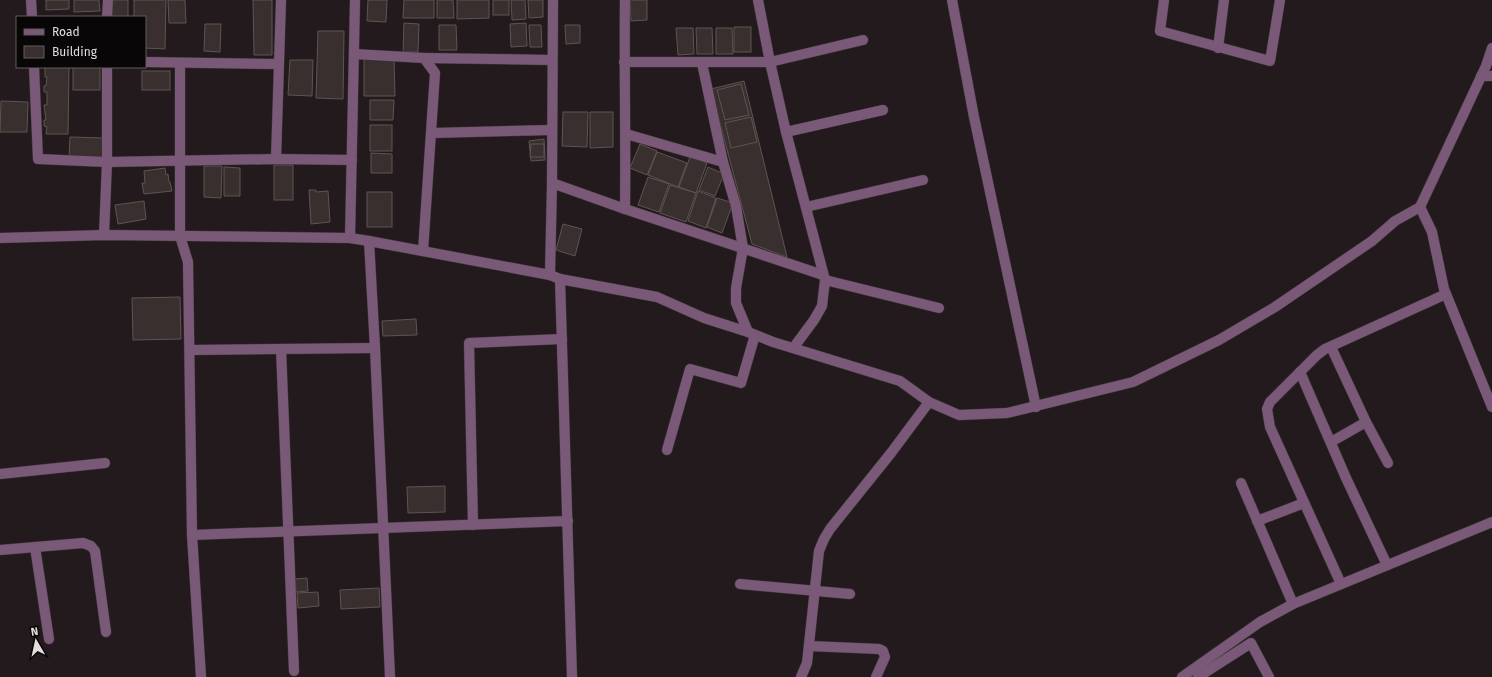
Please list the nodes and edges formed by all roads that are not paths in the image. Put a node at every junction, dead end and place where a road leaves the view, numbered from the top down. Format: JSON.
{"nodes":[{"id":1,"x":31,"y":0,"type":"edge"},
{"id":2,"x":108,"y":0,"type":"edge"},
{"id":3,"x":281,"y":0,"type":"edge"},
{"id":4,"x":355,"y":0,"type":"edge"},
{"id":5,"x":553,"y":0,"type":"edge"},
{"id":6,"x":625,"y":0,"type":"edge"},
{"id":7,"x":758,"y":0,"type":"edge"},
{"id":8,"x":952,"y":0,"type":"edge"},
{"id":9,"x":1164,"y":0,"type":"edge"},
{"id":10,"x":1224,"y":0,"type":"edge"},
{"id":11,"x":1280,"y":0,"type":"edge"},
{"id":12,"x":32,"y":16,"type":"edge"},
{"id":13,"x":107,"y":16,"type":"edge"},
{"id":14,"x":863,"y":40,"type":"dead end"},
{"id":15,"x":1218,"y":48,"type":"junction"},
{"id":16,"x":1492,"y":48,"type":"edge"},
{"id":17,"x":354,"y":54,"type":"junction"},
{"id":18,"x":424,"y":58,"type":"junction"},
{"id":19,"x":552,"y":60,"type":"junction"},
{"id":20,"x":146,"y":62,"type":"edge"},
{"id":21,"x":180,"y":62,"type":"junction"},
{"id":22,"x":624,"y":62,"type":"junction"},
{"id":23,"x":770,"y":62,"type":"junction"},
{"id":24,"x":702,"y":63,"type":"junction"},
{"id":25,"x":278,"y":64,"type":"junction"},
{"id":26,"x":34,"y":68,"type":"edge"},
{"id":27,"x":107,"y":68,"type":"edge"},
{"id":28,"x":1481,"y":76,"type":"junction"},
{"id":29,"x":1492,"y":76,"type":"edge"},
{"id":30,"x":883,"y":110,"type":"dead end"},
{"id":31,"x":552,"y":130,"type":"junction"},
{"id":32,"x":786,"y":132,"type":"junction"},
{"id":33,"x":432,"y":133,"type":"junction"},
{"id":34,"x":626,"y":134,"type":"junction"},
{"id":35,"x":276,"y":159,"type":"junction"},
{"id":36,"x":179,"y":160,"type":"junction"},
{"id":37,"x":352,"y":160,"type":"junction"},
{"id":38,"x":107,"y":162,"type":"junction"},
{"id":39,"x":723,"y":162,"type":"junction"},
{"id":40,"x":923,"y":180,"type":"dead end"},
{"id":41,"x":552,"y":183,"type":"junction"},
{"id":42,"x":806,"y":207,"type":"junction"},
{"id":43,"x":1420,"y":207,"type":"junction"},
{"id":44,"x":625,"y":209,"type":"junction"},
{"id":45,"x":104,"y":235,"type":"junction"},
{"id":46,"x":180,"y":236,"type":"junction"},
{"id":47,"x":0,"y":238,"type":"edge"},
{"id":48,"x":350,"y":238,"type":"junction"},
{"id":49,"x":369,"y":241,"type":"junction"},
{"id":50,"x":742,"y":248,"type":"junction"},
{"id":51,"x":423,"y":251,"type":"junction"},
{"id":52,"x":550,"y":275,"type":"junction"},
{"id":53,"x":824,"y":278,"type":"junction"},
{"id":54,"x":560,"y":279,"type":"junction"},
{"id":55,"x":1446,"y":294,"type":"junction"},
{"id":56,"x":939,"y":308,"type":"dead end"},
{"id":57,"x":752,"y":333,"type":"junction"},
{"id":58,"x":562,"y":339,"type":"junction"},
{"id":59,"x":1330,"y":346,"type":"junction"},
{"id":60,"x":375,"y":348,"type":"junction"},
{"id":61,"x":794,"y":348,"type":"junction"},
{"id":62,"x":281,"y":349,"type":"junction"},
{"id":63,"x":190,"y":350,"type":"junction"},
{"id":64,"x":1300,"y":372,"type":"junction"},
{"id":65,"x":929,"y":402,"type":"junction"},
{"id":66,"x":1036,"y":406,"type":"junction"},
{"id":67,"x":1492,"y":407,"type":"edge"},
{"id":68,"x":1366,"y":422,"type":"junction"},
{"id":69,"x":1331,"y":442,"type":"junction"},
{"id":70,"x":667,"y":450,"type":"dead end"},
{"id":71,"x":105,"y":463,"type":"dead end"},
{"id":72,"x":1388,"y":463,"type":"dead end"},
{"id":73,"x":0,"y":474,"type":"edge"},
{"id":74,"x":1241,"y":484,"type":"dead end"},
{"id":75,"x":1304,"y":503,"type":"junction"},
{"id":76,"x":568,"y":521,"type":"junction"},
{"id":77,"x":1257,"y":521,"type":"junction"},
{"id":78,"x":1492,"y":522,"type":"edge"},
{"id":79,"x":473,"y":525,"type":"junction"},
{"id":80,"x":382,"y":528,"type":"junction"},
{"id":81,"x":287,"y":531,"type":"junction"},
{"id":82,"x":192,"y":535,"type":"junction"},
{"id":83,"x":35,"y":547,"type":"junction"},
{"id":84,"x":0,"y":550,"type":"edge"},
{"id":85,"x":1387,"y":565,"type":"junction"},
{"id":86,"x":740,"y":584,"type":"dead end"},
{"id":87,"x":1341,"y":584,"type":"junction"},
{"id":88,"x":815,"y":590,"type":"junction"},
{"id":89,"x":850,"y":594,"type":"dead end"},
{"id":90,"x":1293,"y":604,"type":"junction"},
{"id":91,"x":106,"y":632,"type":"dead end"},
{"id":92,"x":49,"y":639,"type":"dead end"},
{"id":93,"x":809,"y":646,"type":"junction"},
{"id":94,"x":294,"y":671,"type":"dead end"},
{"id":95,"x":201,"y":677,"type":"edge"},
{"id":96,"x":390,"y":677,"type":"edge"},
{"id":97,"x":572,"y":677,"type":"edge"},
{"id":98,"x":801,"y":677,"type":"edge"},
{"id":99,"x":876,"y":677,"type":"edge"},
{"id":100,"x":1182,"y":677,"type":"edge"},
{"id":101,"x":1198,"y":677,"type":"edge"},
{"id":102,"x":1269,"y":677,"type":"edge"}],
"edges":[{"from":1,"to":12,"type":"street"},
{"from":2,"to":13,"type":"street"},
{"from":3,"to":25,"type":"street"},
{"from":4,"to":17,"type":"street"},
{"from":5,"to":19,"type":"street"},
{"from":6,"to":22,"type":"street"},
{"from":7,"to":23,"type":"street"},
{"from":8,"to":66,"type":"street"},
{"from":9,"to":15,"type":"street"},
{"from":10,"to":15,"type":"street"},
{"from":11,"to":15,"type":"street"},
{"from":14,"to":23,"type":"street"},
{"from":16,"to":28,"type":"street"},
{"from":17,"to":18,"type":"street"},
{"from":17,"to":37,"type":"street"},
{"from":18,"to":19,"type":"street"},
{"from":18,"to":33,"type":"street"},
{"from":19,"to":31,"type":"street"},
{"from":20,"to":21,"type":"street"},
{"from":21,"to":25,"type":"street"},
{"from":21,"to":36,"type":"street"},
{"from":22,"to":24,"type":"street"},
{"from":22,"to":34,"type":"street"},
{"from":23,"to":24,"type":"street"},
{"from":23,"to":32,"type":"street"},
{"from":24,"to":39,"type":"street"},
{"from":25,"to":35,"type":"street"},
{"from":26,"to":38,"type":"street"},
{"from":27,"to":38,"type":"street"},
{"from":28,"to":29,"type":"street"},
{"from":28,"to":43,"type":"street"},
{"from":30,"to":32,"type":"street"},
{"from":31,"to":33,"type":"street"},
{"from":31,"to":41,"type":"street"},
{"from":32,"to":42,"type":"street"},
{"from":33,"to":51,"type":"street"},
{"from":34,"to":39,"type":"street"},
{"from":34,"to":44,"type":"street"},
{"from":35,"to":36,"type":"street"},
{"from":35,"to":37,"type":"street"},
{"from":36,"to":38,"type":"street"},
{"from":36,"to":46,"type":"street"},
{"from":37,"to":48,"type":"street"},
{"from":38,"to":45,"type":"street"},
{"from":39,"to":50,"type":"street"},
{"from":40,"to":42,"type":"street"},
{"from":41,"to":44,"type":"street"},
{"from":41,"to":52,"type":"street"},
{"from":42,"to":53,"type":"street"},
{"from":43,"to":55,"type":"street"},
{"from":43,"to":66,"type":"street"},
{"from":44,"to":50,"type":"street"},
{"from":45,"to":46,"type":"street"},
{"from":45,"to":47,"type":"street"},
{"from":46,"to":48,"type":"street"},
{"from":46,"to":63,"type":"street"},
{"from":48,"to":49,"type":"street"},
{"from":49,"to":51,"type":"street"},
{"from":49,"to":60,"type":"street"},
{"from":50,"to":53,"type":"street"},
{"from":50,"to":57,"type":"street"},
{"from":51,"to":52,"type":"street"},
{"from":52,"to":54,"type":"street"},
{"from":53,"to":56,"type":"street"},
{"from":53,"to":61,"type":"street"},
{"from":54,"to":57,"type":"street"},
{"from":54,"to":58,"type":"street"},
{"from":55,"to":59,"type":"street"},
{"from":55,"to":67,"type":"street"},
{"from":57,"to":61,"type":"street"},
{"from":57,"to":70,"type":"street"},
{"from":58,"to":76,"type":"street"},
{"from":58,"to":79,"type":"street"},
{"from":59,"to":64,"type":"street"},
{"from":59,"to":68,"type":"street"},
{"from":60,"to":62,"type":"street"},
{"from":60,"to":80,"type":"street"},
{"from":61,"to":65,"type":"street"},
{"from":62,"to":63,"type":"street"},
{"from":62,"to":81,"type":"street"},
{"from":63,"to":82,"type":"street"},
{"from":64,"to":69,"type":"street"},
{"from":64,"to":75,"type":"street"},
{"from":65,"to":66,"type":"street"},
{"from":65,"to":88,"type":"street"},
{"from":68,"to":69,"type":"street"},
{"from":68,"to":72,"type":"street"},
{"from":69,"to":85,"type":"street"},
{"from":71,"to":73,"type":"street"},
{"from":74,"to":77,"type":"street"},
{"from":75,"to":77,"type":"street"},
{"from":75,"to":87,"type":"street"},
{"from":76,"to":79,"type":"street"},
{"from":76,"to":97,"type":"street"},
{"from":77,"to":90,"type":"street"},
{"from":78,"to":85,"type":"street"},
{"from":79,"to":80,"type":"street"},
{"from":80,"to":81,"type":"street"},
{"from":80,"to":96,"type":"street"},
{"from":81,"to":82,"type":"street"},
{"from":81,"to":94,"type":"street"},
{"from":82,"to":95,"type":"street"},
{"from":83,"to":84,"type":"street"},
{"from":83,"to":91,"type":"street"},
{"from":83,"to":92,"type":"street"},
{"from":85,"to":87,"type":"street"},
{"from":86,"to":88,"type":"street"},
{"from":87,"to":90,"type":"street"},
{"from":88,"to":89,"type":"street"},
{"from":88,"to":93,"type":"street"},
{"from":90,"to":100,"type":"street"},
{"from":93,"to":98,"type":"street"},
{"from":93,"to":99,"type":"street"},
{"from":101,"to":102,"type":"street"}]}
